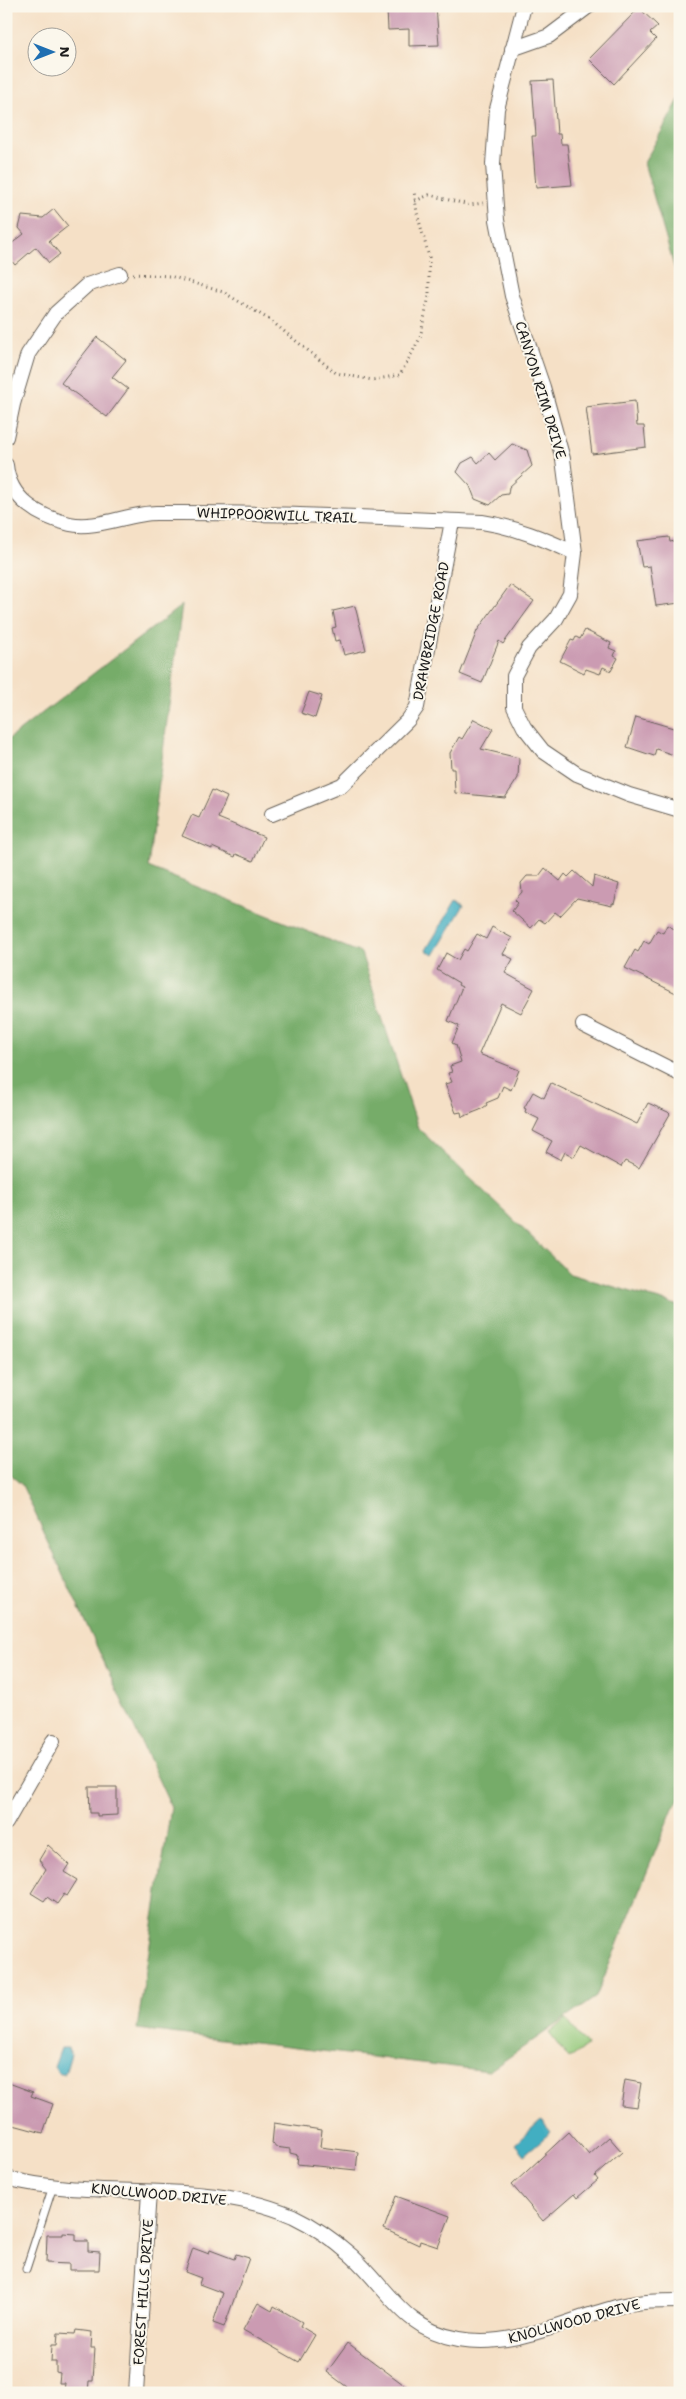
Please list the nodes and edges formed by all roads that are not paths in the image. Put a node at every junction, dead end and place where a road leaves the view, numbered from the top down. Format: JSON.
{"nodes":[{"id":1,"x":524,"y":6,"type":"edge"},
{"id":2,"x":589,"y":6,"type":"edge"},
{"id":3,"x":512,"y":49,"type":"junction"},
{"id":4,"x":120,"y":274,"type":"road end"},
{"id":5,"x":6,"y":436,"type":"edge"},
{"id":6,"x":6,"y":465,"type":"edge"},
{"id":7,"x":452,"y":521,"type":"junction"},
{"id":8,"x":575,"y":552,"type":"junction"},
{"id":9,"x":680,"y":810,"type":"edge"},
{"id":10,"x":272,"y":814,"type":"dead end"},
{"id":11,"x":583,"y":1024,"type":"dead end"},
{"id":12,"x":680,"y":1074,"type":"edge"},
{"id":13,"x":53,"y":1741,"type":"dead end"},
{"id":14,"x":6,"y":1823,"type":"edge"},
{"id":15,"x":6,"y":2178,"type":"edge"},
{"id":16,"x":53,"y":2186,"type":"junction"},
{"id":17,"x":149,"y":2192,"type":"junction"},
{"id":18,"x":26,"y":2269,"type":"dead end"},
{"id":19,"x":680,"y":2301,"type":"edge"},
{"id":20,"x":136,"y":2393,"type":"edge"}],
"edges":[{"from":1,"to":3,"type":"street","name":"CANYON RIM DRIVE"},
{"from":2,"to":3,"type":"street"},
{"from":3,"to":8,"type":"street","name":"CANYON RIM DRIVE"},
{"from":4,"to":5,"type":"street"},
{"from":6,"to":7,"type":"street","name":"WHIPPOORWILL TRAIL"},
{"from":7,"to":8,"type":"street","name":"WHIPPOORWILL TRAIL"},
{"from":7,"to":10,"type":"street","name":"DRAWBRIDGE ROAD"},
{"from":8,"to":9,"type":"street","name":"CANYON RIM DRIVE"},
{"from":11,"to":12,"type":"street"},
{"from":13,"to":14,"type":"street"},
{"from":15,"to":16,"type":"street","name":"KNOLLWOOD DRIVE"},
{"from":16,"to":17,"type":"street","name":"KNOLLWOOD DRIVE"},
{"from":16,"to":18,"type":"lane"},
{"from":17,"to":19,"type":"street","name":"KNOLLWOOD DRIVE"},
{"from":17,"to":20,"type":"street","name":"FOREST HILLS DRIVE"}]}
